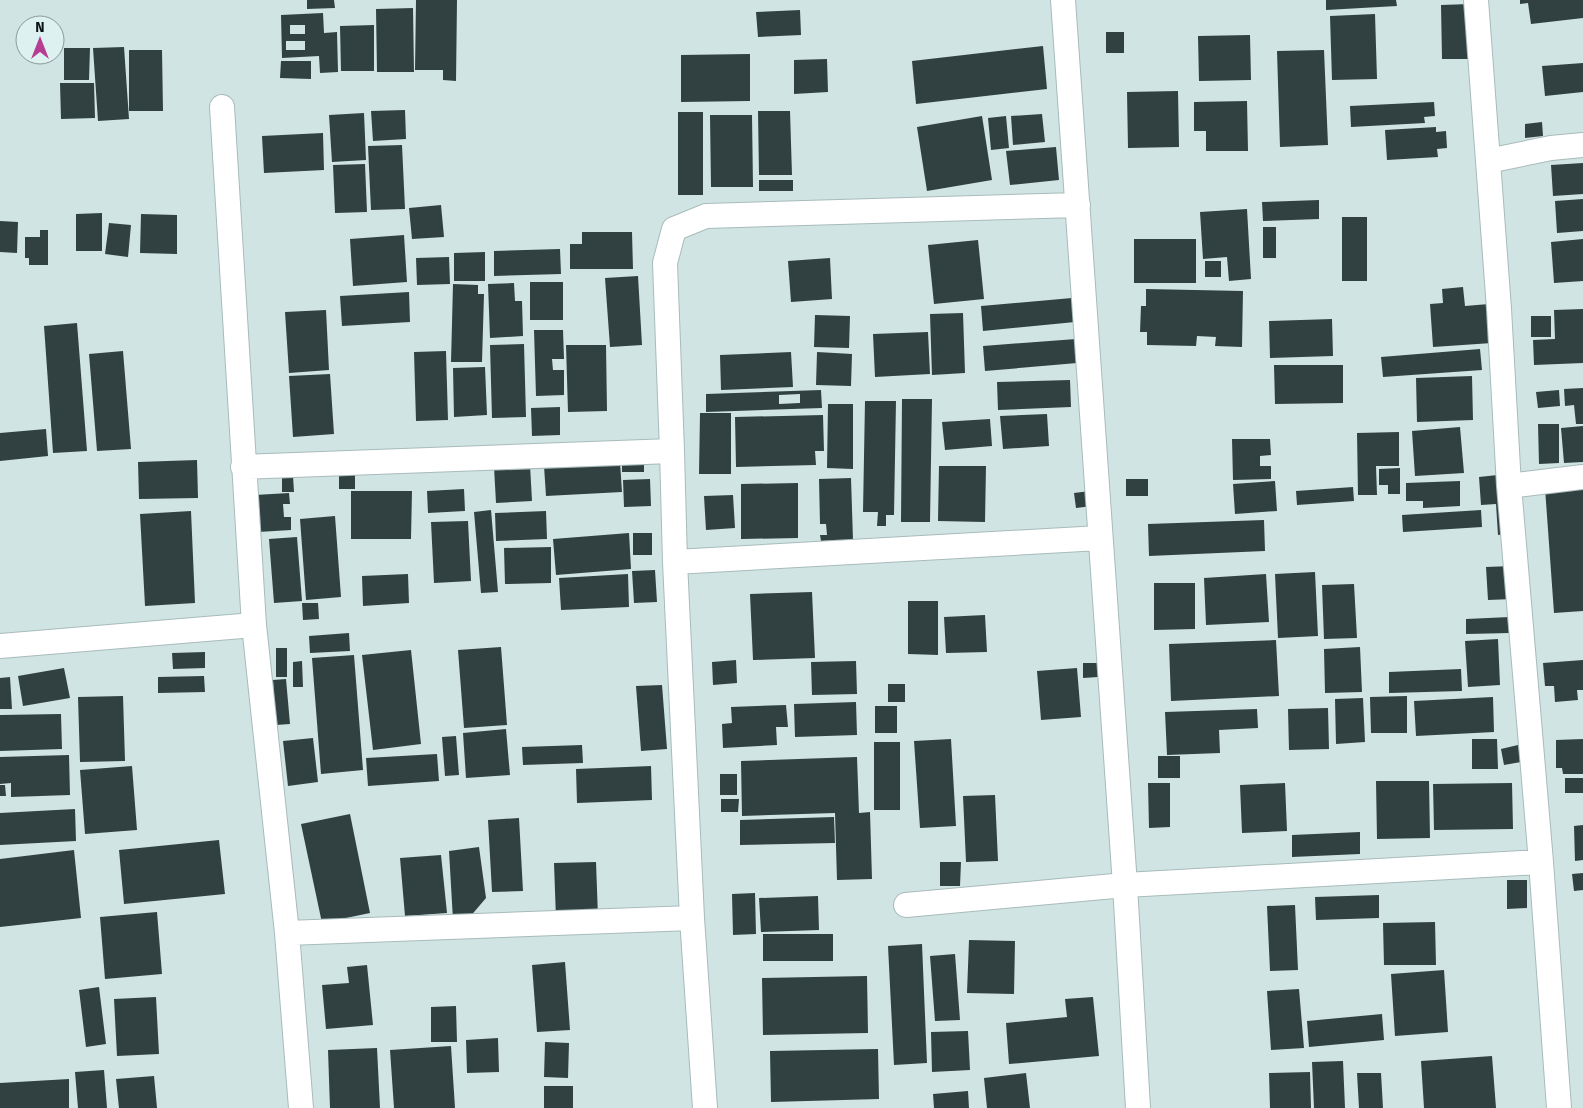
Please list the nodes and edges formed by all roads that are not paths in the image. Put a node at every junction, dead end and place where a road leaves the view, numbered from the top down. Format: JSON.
{"nodes":[{"id":1,"x":1063,"y":0,"type":"edge"},
{"id":2,"x":1476,"y":0,"type":"edge"},
{"id":3,"x":222,"y":107,"type":"dead end"},
{"id":4,"x":1583,"y":145,"type":"edge"},
{"id":5,"x":1488,"y":161,"type":"junction"},
{"id":6,"x":1078,"y":205,"type":"junction"},
{"id":7,"x":672,"y":450,"type":"junction"},
{"id":8,"x":243,"y":467,"type":"junction"},
{"id":9,"x":1583,"y":477,"type":"edge"},
{"id":10,"x":1509,"y":486,"type":"junction"},
{"id":11,"x":1100,"y":538,"type":"junction"},
{"id":12,"x":675,"y":562,"type":"junction"},
{"id":13,"x":254,"y":625,"type":"junction"},
{"id":14,"x":0,"y":646,"type":"edge"},
{"id":15,"x":1541,"y":862,"type":"junction"},
{"id":16,"x":1125,"y":886,"type":"junction"},
{"id":17,"x":906,"y":905,"type":"dead end"},
{"id":18,"x":692,"y":918,"type":"junction"},
{"id":19,"x":287,"y":933,"type":"junction"},
{"id":20,"x":301,"y":1108,"type":"edge"},
{"id":21,"x":705,"y":1108,"type":"edge"},
{"id":22,"x":1138,"y":1108,"type":"edge"},
{"id":23,"x":1559,"y":1108,"type":"edge"}],
"edges":[{"from":1,"to":6,"type":"street"},
{"from":2,"to":5,"type":"street"},
{"from":3,"to":8,"type":"street"},
{"from":4,"to":5,"type":"street"},
{"from":5,"to":10,"type":"street"},
{"from":6,"to":7,"type":"street"},
{"from":6,"to":11,"type":"street"},
{"from":7,"to":8,"type":"street"},
{"from":7,"to":12,"type":"street"},
{"from":8,"to":13,"type":"street"},
{"from":9,"to":10,"type":"street"},
{"from":10,"to":15,"type":"street"},
{"from":11,"to":12,"type":"street"},
{"from":11,"to":16,"type":"street"},
{"from":12,"to":18,"type":"street"},
{"from":13,"to":14,"type":"street"},
{"from":13,"to":19,"type":"street"},
{"from":15,"to":16,"type":"street"},
{"from":15,"to":23,"type":"street"},
{"from":16,"to":17,"type":"street"},
{"from":16,"to":22,"type":"street"},
{"from":18,"to":19,"type":"street"},
{"from":18,"to":21,"type":"street"},
{"from":19,"to":20,"type":"street"}]}
